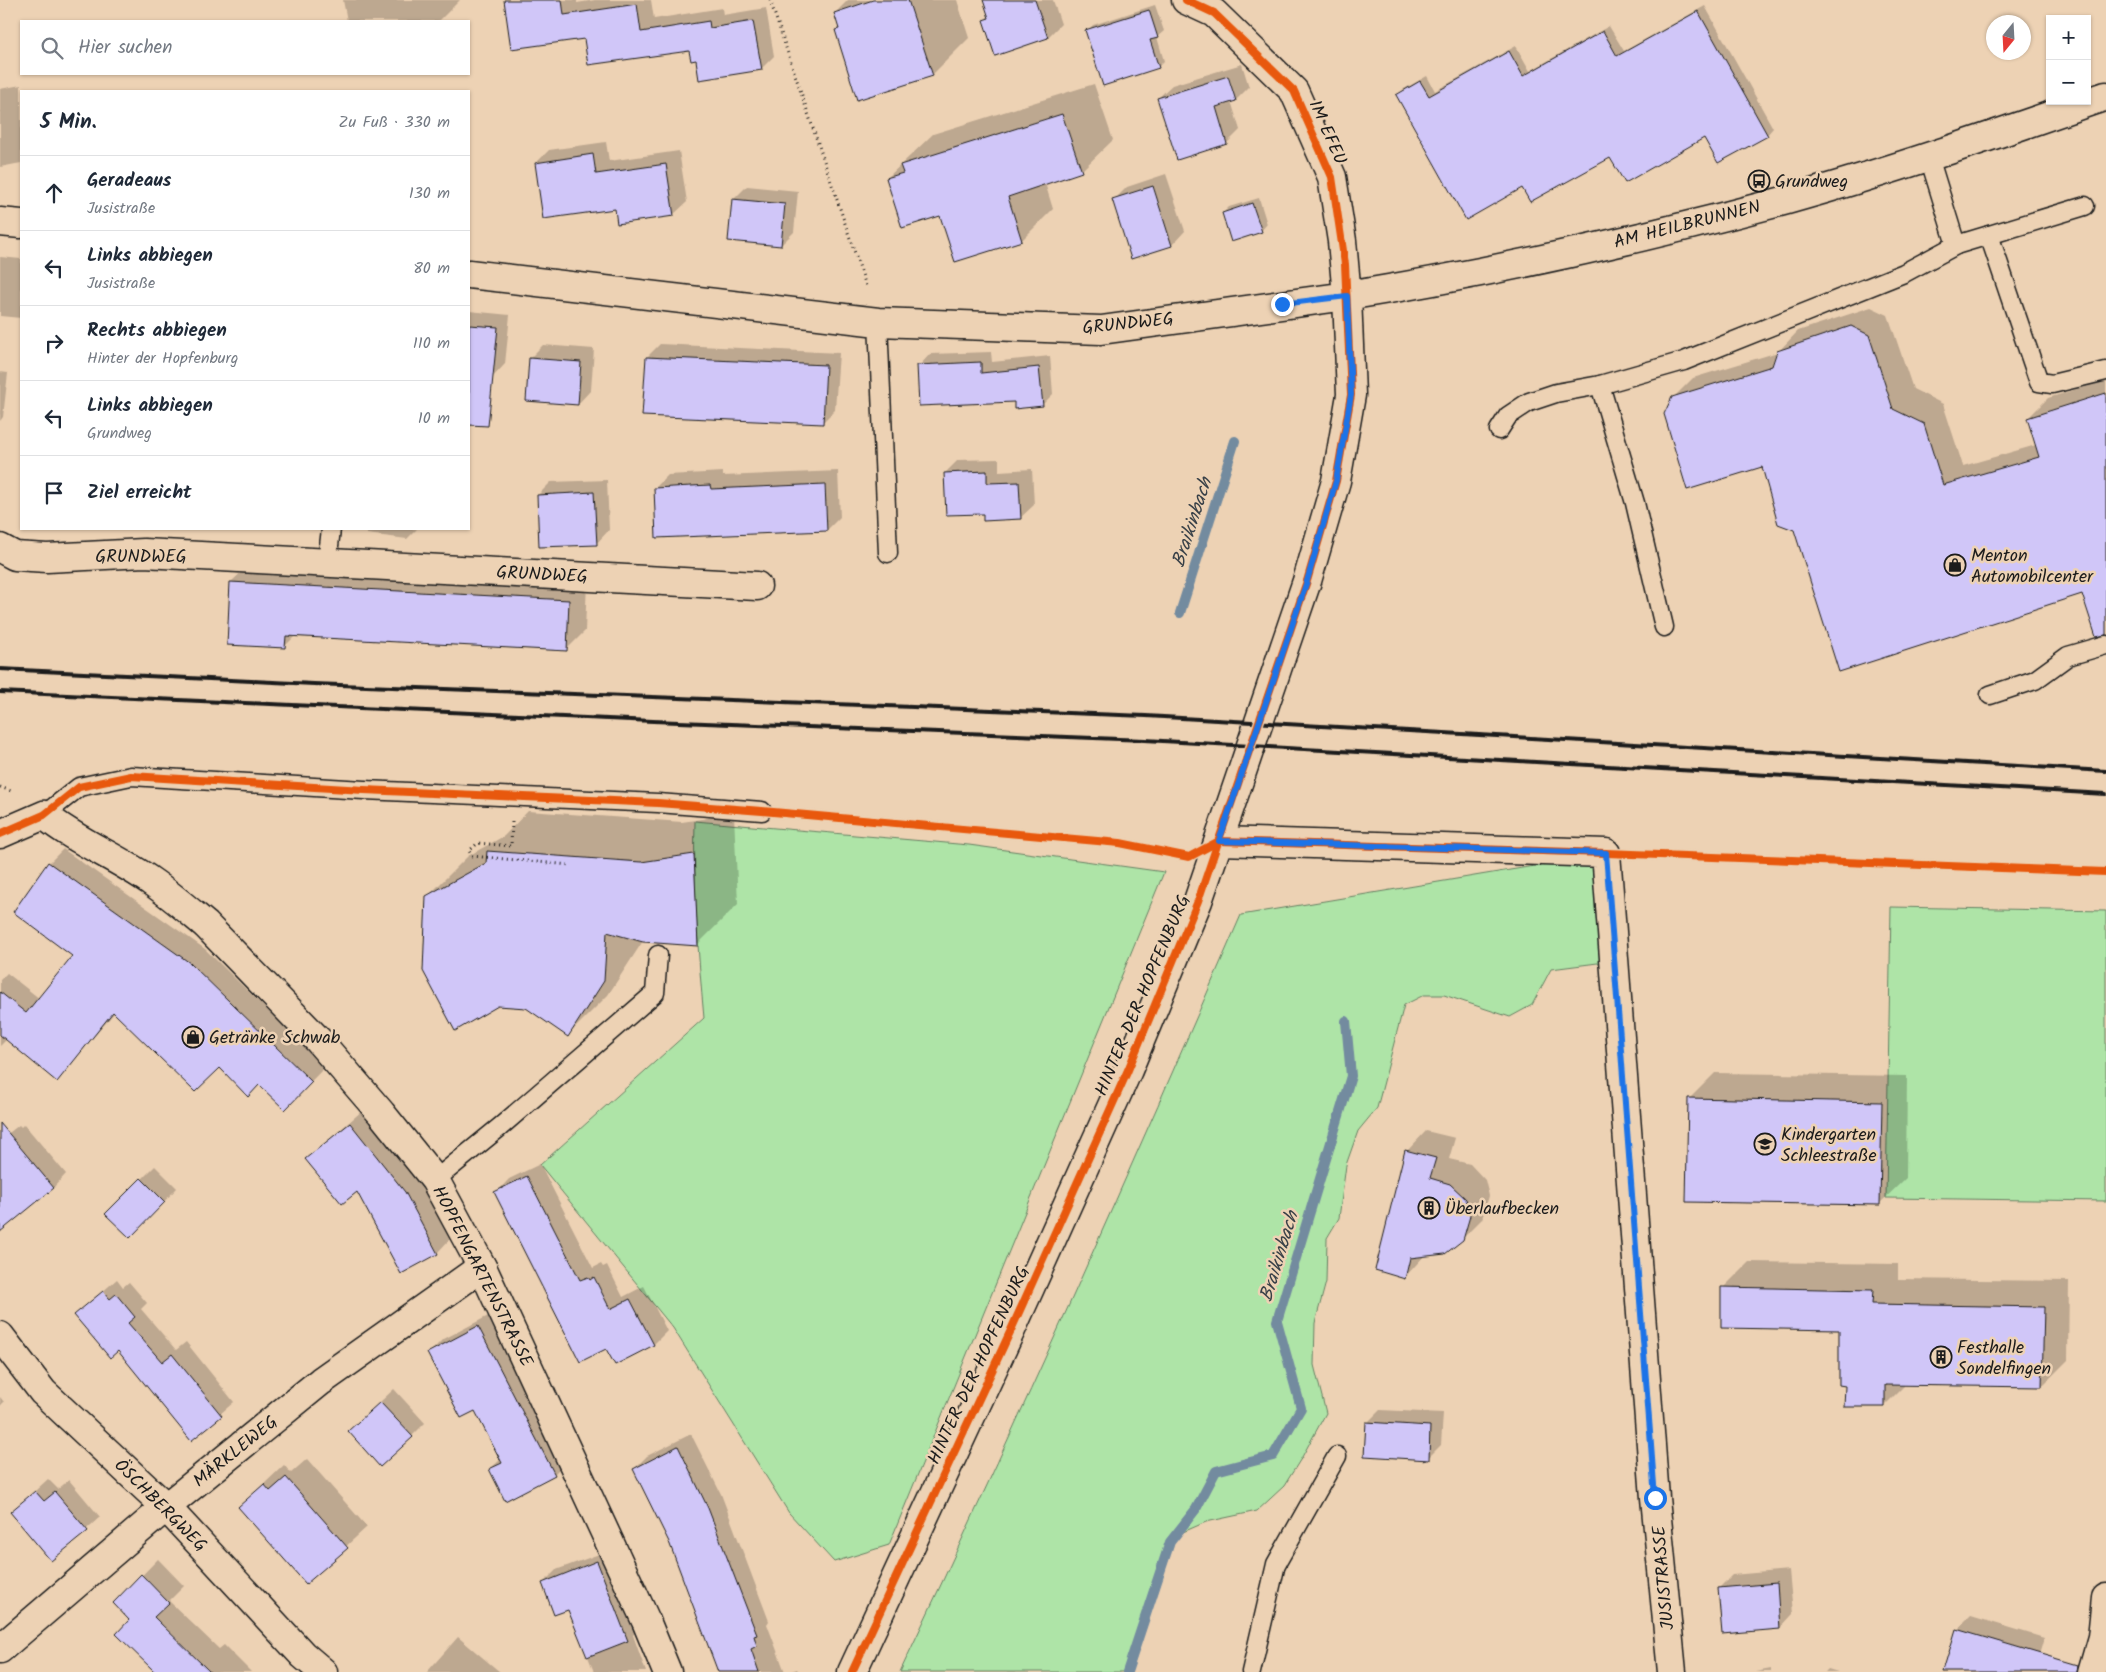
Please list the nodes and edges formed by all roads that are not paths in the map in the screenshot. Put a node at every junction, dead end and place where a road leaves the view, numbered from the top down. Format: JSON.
{"nodes":[{"id":1,"x":1186,"y":0,"type":"edge"},
{"id":2,"x":2106,"y":96,"type":"edge"},
{"id":3,"x":1929,"y":157,"type":"junction"},
{"id":4,"x":2084,"y":206,"type":"dead end"},
{"id":5,"x":0,"y":222,"type":"edge"},
{"id":6,"x":20,"y":224,"type":"edge"},
{"id":7,"x":1989,"y":235,"type":"junction"},
{"id":8,"x":1956,"y":245,"type":"junction"},
{"id":9,"x":470,"y":274,"type":"edge"},
{"id":10,"x":1347,"y":296,"type":"junction"},
{"id":11,"x":878,"y":322,"type":"junction"},
{"id":12,"x":2106,"y":371,"type":"edge"},
{"id":13,"x":1600,"y":385,"type":"junction"},
{"id":14,"x":1499,"y":430,"type":"dead end"},
{"id":15,"x":331,"y":530,"type":"edge"},
{"id":16,"x":8,"y":552,"type":"edge"},
{"id":17,"x":888,"y":554,"type":"dead end"},
{"id":18,"x":327,"y":563,"type":"junction"},
{"id":19,"x":757,"y":586,"type":"dead end"},
{"id":20,"x":1664,"y":627,"type":"dead end"},
{"id":21,"x":2106,"y":645,"type":"edge"},
{"id":22,"x":1990,"y":695,"type":"dead end"},
{"id":23,"x":762,"y":811,"type":"dead end"},
{"id":24,"x":44,"y":815,"type":"junction"},
{"id":25,"x":0,"y":834,"type":"edge"},
{"id":26,"x":1219,"y":841,"type":"junction"},
{"id":27,"x":658,"y":955,"type":"dead end"},
{"id":28,"x":435,"y":1180,"type":"junction"},
{"id":29,"x":482,"y":1267,"type":"junction"},
{"id":30,"x":0,"y":1336,"type":"edge"},
{"id":31,"x":1338,"y":1456,"type":"dead end"},
{"id":32,"x":166,"y":1506,"type":"junction"},
{"id":33,"x":2106,"y":1598,"type":"edge"},
{"id":34,"x":0,"y":1650,"type":"edge"},
{"id":35,"x":324,"y":1672,"type":"edge"},
{"id":36,"x":667,"y":1672,"type":"edge"},
{"id":37,"x":852,"y":1672,"type":"edge"},
{"id":38,"x":1251,"y":1672,"type":"edge"},
{"id":39,"x":1672,"y":1672,"type":"edge"},
{"id":40,"x":2092,"y":1672,"type":"edge"}],
"edges":[{"from":1,"to":10,"type":"street","name":"IM EFEU"},
{"from":2,"to":3,"type":"street","name":"AM HEILBRUNNEN"},
{"from":3,"to":8,"type":"lane"},
{"from":3,"to":10,"type":"street","name":"AM HEILBRUNNEN"},
{"from":4,"to":7,"type":"lane"},
{"from":5,"to":6,"type":"street"},
{"from":7,"to":8,"type":"lane"},
{"from":7,"to":12,"type":"lane"},
{"from":8,"to":13,"type":"lane"},
{"from":9,"to":11,"type":"street","name":"GRUNDWEG"},
{"from":10,"to":11,"type":"street","name":"GRUNDWEG"},
{"from":10,"to":26,"type":"street","name":"HINTER DER HOPFENBURG"},
{"from":11,"to":17,"type":"lane"},
{"from":13,"to":14,"type":"lane"},
{"from":13,"to":20,"type":"lane"},
{"from":15,"to":18,"type":"lane"},
{"from":16,"to":18,"type":"street","name":"GRUNDWEG"},
{"from":18,"to":19,"type":"street","name":"GRUNDWEG"},
{"from":21,"to":22,"type":"lane"},
{"from":23,"to":24,"type":"lane"},
{"from":24,"to":25,"type":"street"},
{"from":24,"to":28,"type":"street","name":"HOPFENGARTENSTRASSE"},
{"from":26,"to":37,"type":"street","name":"HINTER DER HOPFENBURG"},
{"from":26,"to":39,"type":"street","name":"JUSISTRASSE"},
{"from":27,"to":28,"type":"lane"},
{"from":28,"to":29,"type":"street","name":"HOPFENGARTENSTRASSE"},
{"from":29,"to":32,"type":"street","name":"MÄRKLEWEG"},
{"from":29,"to":36,"type":"street","name":"HOPFENGARTENSTRASSE"},
{"from":30,"to":32,"type":"street","name":"ÖSCHBERGWEG"},
{"from":31,"to":38,"type":"lane"},
{"from":32,"to":34,"type":"street","name":"MÄRKLEWEG"},
{"from":32,"to":35,"type":"street","name":"ÖSCHBERGWEG"},
{"from":33,"to":40,"type":"street"}]}
